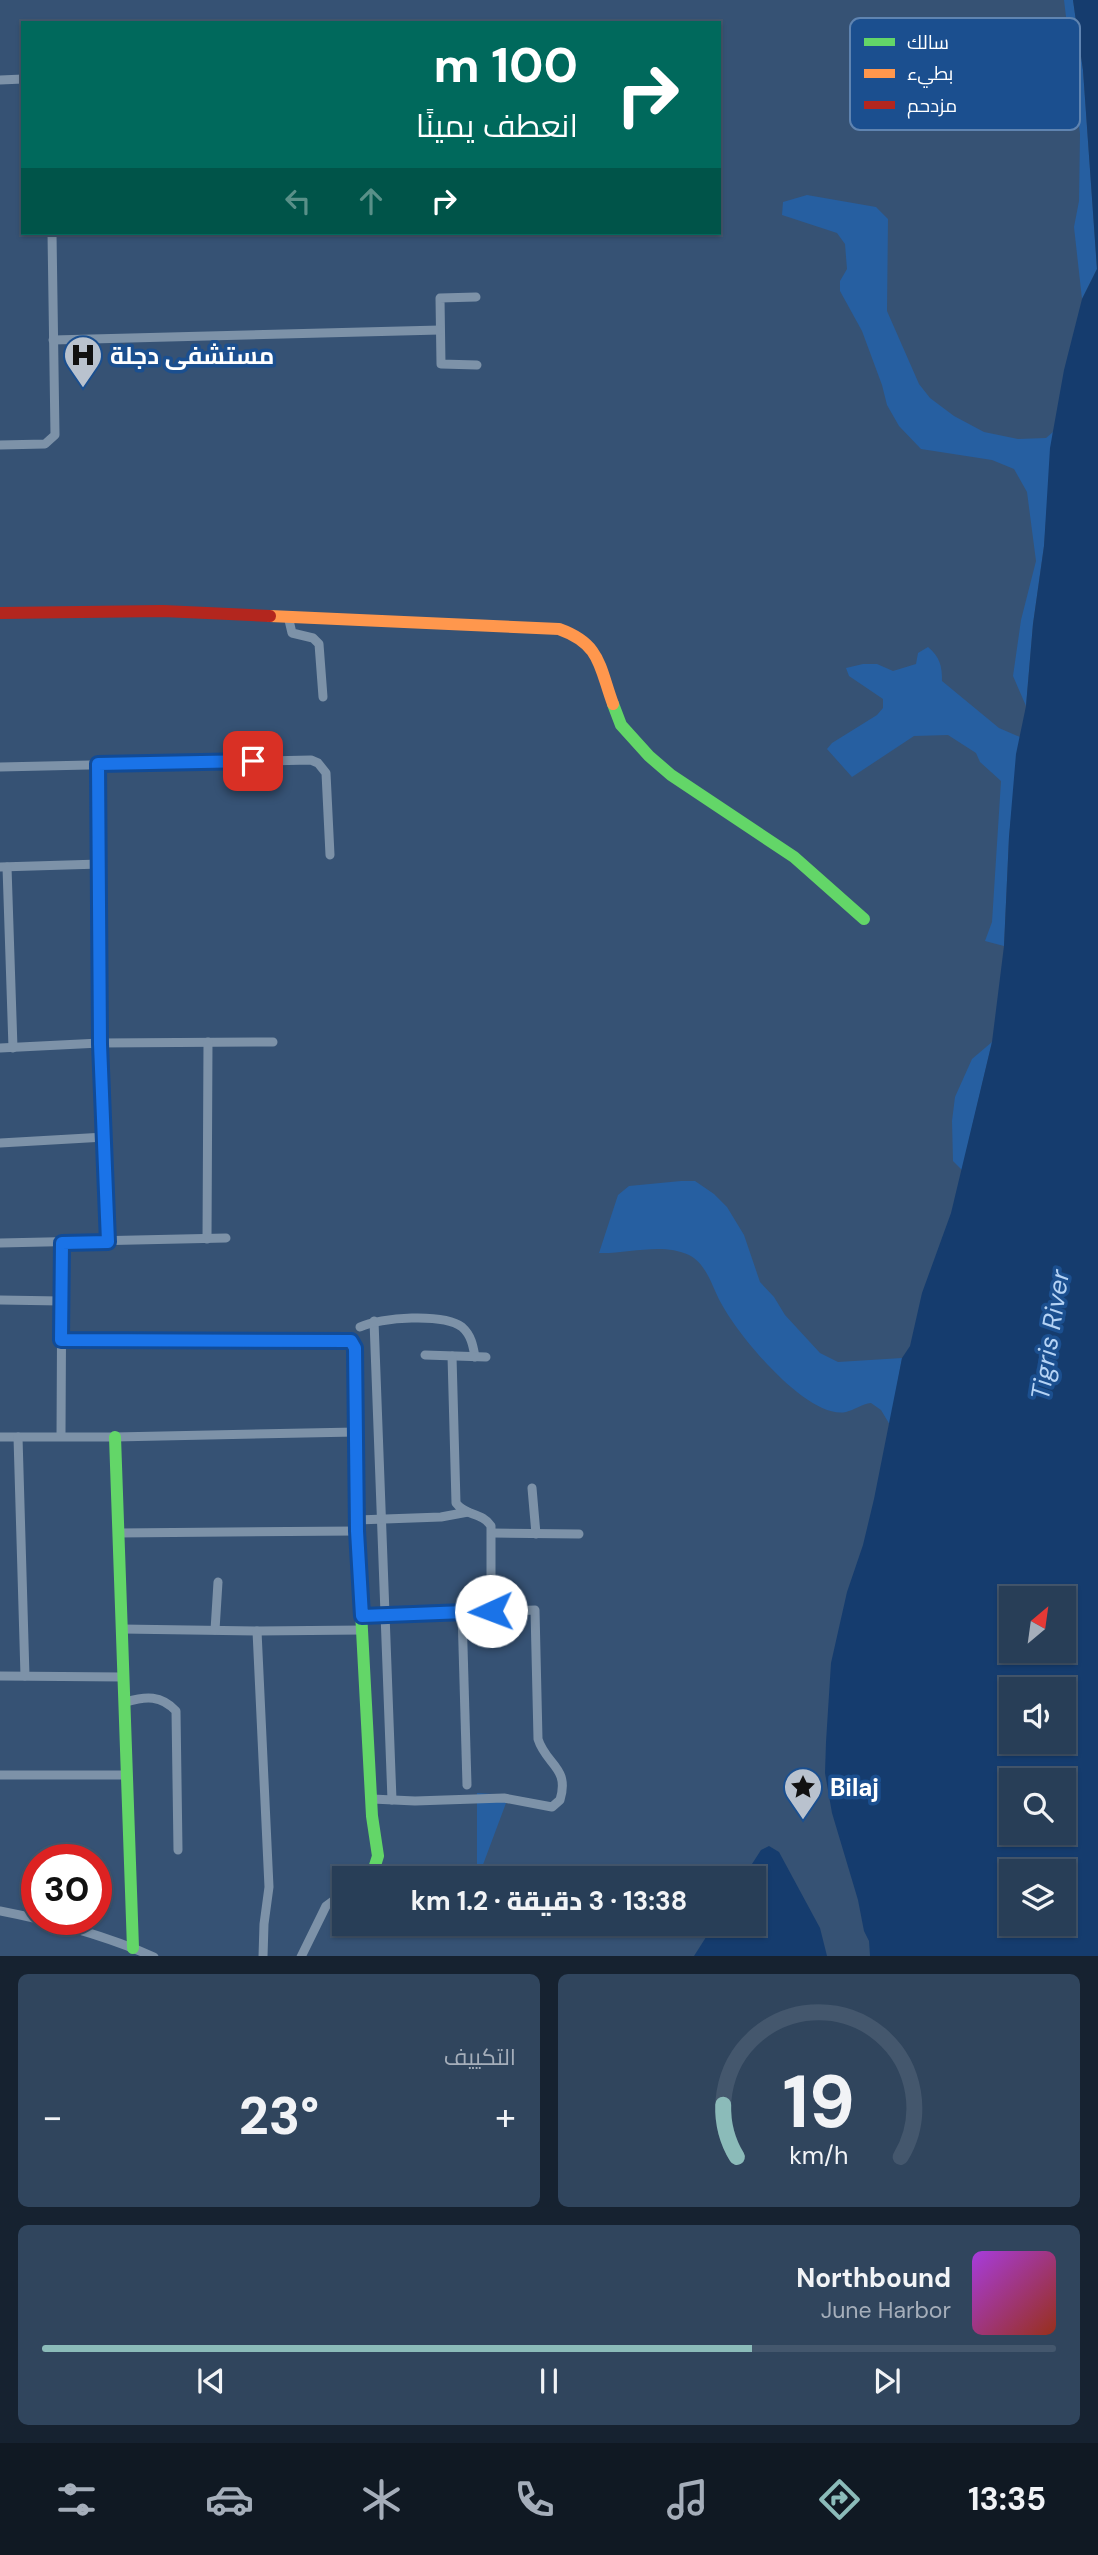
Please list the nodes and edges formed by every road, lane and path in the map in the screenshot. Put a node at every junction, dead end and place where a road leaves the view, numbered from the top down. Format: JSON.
{"nodes":[{"id":1,"x":0,"y":79,"type":"edge"},
{"id":2,"x":21,"y":79,"type":"edge"},
{"id":3,"x":52,"y":235,"type":"edge"},
{"id":4,"x":476,"y":297,"type":"dead end"},
{"id":5,"x":440,"y":330,"type":"junction"},
{"id":6,"x":53,"y":340,"type":"junction"},
{"id":7,"x":477,"y":365,"type":"dead end"},
{"id":8,"x":0,"y":445,"type":"edge"},
{"id":9,"x":0,"y":612,"type":"edge"},
{"id":10,"x":288,"y":616,"type":"junction"},
{"id":11,"x":324,"y":696,"type":"dead end"},
{"id":12,"x":98,"y":764,"type":"junction"},
{"id":13,"x":0,"y":767,"type":"edge"},
{"id":14,"x":330,"y":855,"type":"dead end"},
{"id":15,"x":100,"y":864,"type":"junction"},
{"id":16,"x":4,"y":867,"type":"edge"},
{"id":17,"x":864,"y":919,"type":"dead end"},
{"id":18,"x":208,"y":1042,"type":"junction"},
{"id":19,"x":273,"y":1042,"type":"dead end"},
{"id":20,"x":100,"y":1044,"type":"junction"},
{"id":21,"x":0,"y":1048,"type":"edge"},
{"id":22,"x":13,"y":1048,"type":"junction"},
{"id":23,"x":105,"y":1137,"type":"junction"},
{"id":24,"x":0,"y":1143,"type":"edge"},
{"id":25,"x":226,"y":1238,"type":"dead end"},
{"id":26,"x":208,"y":1239,"type":"junction"},
{"id":27,"x":108,"y":1242,"type":"junction"},
{"id":28,"x":0,"y":1243,"type":"edge"},
{"id":29,"x":62,"y":1243,"type":"junction"},
{"id":30,"x":0,"y":1300,"type":"edge"},
{"id":31,"x":61,"y":1301,"type":"junction"},
{"id":32,"x":373,"y":1321,"type":"junction"},
{"id":33,"x":360,"y":1327,"type":"dead end"},
{"id":34,"x":61,"y":1340,"type":"junction"},
{"id":35,"x":425,"y":1355,"type":"dead end"},
{"id":36,"x":452,"y":1356,"type":"junction"},
{"id":37,"x":356,"y":1432,"type":"junction"},
{"id":38,"x":61,"y":1436,"type":"junction"},
{"id":39,"x":0,"y":1437,"type":"edge"},
{"id":40,"x":18,"y":1437,"type":"junction"},
{"id":41,"x":115,"y":1437,"type":"junction"},
{"id":42,"x":532,"y":1488,"type":"dead end"},
{"id":43,"x":468,"y":1512,"type":"junction"},
{"id":44,"x":381,"y":1519,"type":"junction"},
{"id":45,"x":357,"y":1526,"type":"junction"},
{"id":46,"x":118,"y":1533,"type":"junction"},
{"id":47,"x":492,"y":1534,"type":"junction"},
{"id":48,"x":536,"y":1534,"type":"junction"},
{"id":49,"x":579,"y":1534,"type":"dead end"},
{"id":50,"x":218,"y":1582,"type":"dead end"},
{"id":51,"x":491,"y":1611,"type":"junction"},
{"id":52,"x":462,"y":1612,"type":"junction"},
{"id":53,"x":385,"y":1615,"type":"junction"},
{"id":54,"x":362,"y":1616,"type":"junction"},
{"id":55,"x":122,"y":1629,"type":"junction"},
{"id":56,"x":215,"y":1630,"type":"junction"},
{"id":57,"x":363,"y":1630,"type":"junction"},
{"id":58,"x":257,"y":1631,"type":"junction"},
{"id":59,"x":0,"y":1676,"type":"edge"},
{"id":60,"x":25,"y":1676,"type":"junction"},
{"id":61,"x":123,"y":1677,"type":"junction"},
{"id":62,"x":126,"y":1702,"type":"junction"},
{"id":63,"x":0,"y":1775,"type":"edge"},
{"id":64,"x":127,"y":1775,"type":"junction"},
{"id":65,"x":467,"y":1785,"type":"dead end"},
{"id":66,"x":372,"y":1799,"type":"junction"},
{"id":67,"x":392,"y":1800,"type":"junction"},
{"id":68,"x":178,"y":1850,"type":"dead end"},
{"id":69,"x":377,"y":1866,"type":"edge"},
{"id":70,"x":332,"y":1902,"type":"edge"},
{"id":71,"x":0,"y":1911,"type":"edge"},
{"id":72,"x":133,"y":1948,"type":"junction"},
{"id":73,"x":155,"y":1956,"type":"edge"},
{"id":74,"x":263,"y":1956,"type":"edge"},
{"id":75,"x":300,"y":1956,"type":"edge"}],
"edges":[{"from":1,"to":2,"type":"street"},
{"from":3,"to":6,"type":"street"},
{"from":4,"to":5,"type":"street"},
{"from":5,"to":6,"type":"street"},
{"from":5,"to":7,"type":"street"},
{"from":6,"to":8,"type":"street"},
{"from":9,"to":10,"type":"street"},
{"from":10,"to":11,"type":"street"},
{"from":10,"to":17,"type":"street"},
{"from":12,"to":13,"type":"street"},
{"from":12,"to":14,"type":"street"},
{"from":12,"to":15,"type":"street"},
{"from":15,"to":16,"type":"street"},
{"from":15,"to":20,"type":"street"},
{"from":16,"to":22,"type":"street"},
{"from":18,"to":19,"type":"street"},
{"from":18,"to":20,"type":"street"},
{"from":18,"to":26,"type":"street"},
{"from":20,"to":22,"type":"street"},
{"from":20,"to":23,"type":"street"},
{"from":21,"to":22,"type":"street"},
{"from":23,"to":24,"type":"street"},
{"from":23,"to":27,"type":"street"},
{"from":25,"to":26,"type":"street"},
{"from":26,"to":27,"type":"street"},
{"from":27,"to":29,"type":"street"},
{"from":28,"to":29,"type":"street"},
{"from":29,"to":31,"type":"street"},
{"from":30,"to":31,"type":"street"},
{"from":31,"to":34,"type":"street"},
{"from":32,"to":33,"type":"street"},
{"from":32,"to":36,"type":"street"},
{"from":32,"to":44,"type":"street"},
{"from":34,"to":37,"type":"street"},
{"from":34,"to":38,"type":"street"},
{"from":35,"to":36,"type":"street"},
{"from":36,"to":43,"type":"street"},
{"from":37,"to":41,"type":"street"},
{"from":37,"to":45,"type":"street"},
{"from":38,"to":40,"type":"street"},
{"from":38,"to":41,"type":"street"},
{"from":39,"to":40,"type":"street"},
{"from":40,"to":60,"type":"street"},
{"from":41,"to":46,"type":"street"},
{"from":42,"to":48,"type":"street"},
{"from":43,"to":44,"type":"street"},
{"from":43,"to":47,"type":"street"},
{"from":44,"to":45,"type":"street"},
{"from":44,"to":53,"type":"street"},
{"from":45,"to":46,"type":"street"},
{"from":45,"to":54,"type":"street"},
{"from":46,"to":55,"type":"street"},
{"from":47,"to":48,"type":"street"},
{"from":47,"to":51,"type":"street"},
{"from":48,"to":49,"type":"street"},
{"from":50,"to":56,"type":"street"},
{"from":51,"to":52,"type":"street"},
{"from":51,"to":67,"type":"street"},
{"from":52,"to":53,"type":"street"},
{"from":52,"to":65,"type":"street"},
{"from":53,"to":54,"type":"street"},
{"from":53,"to":67,"type":"street"},
{"from":54,"to":57,"type":"street"},
{"from":55,"to":56,"type":"street"},
{"from":55,"to":61,"type":"street"},
{"from":56,"to":58,"type":"street"},
{"from":57,"to":58,"type":"street"},
{"from":57,"to":66,"type":"street"},
{"from":58,"to":74,"type":"street"},
{"from":59,"to":60,"type":"street"},
{"from":60,"to":61,"type":"street"},
{"from":61,"to":62,"type":"street"},
{"from":62,"to":64,"type":"street"},
{"from":62,"to":68,"type":"street"},
{"from":63,"to":64,"type":"street"},
{"from":64,"to":72,"type":"street"},
{"from":66,"to":67,"type":"street"},
{"from":66,"to":69,"type":"street"},
{"from":70,"to":75,"type":"street"},
{"from":71,"to":72,"type":"street"},
{"from":72,"to":73,"type":"street"}]}
